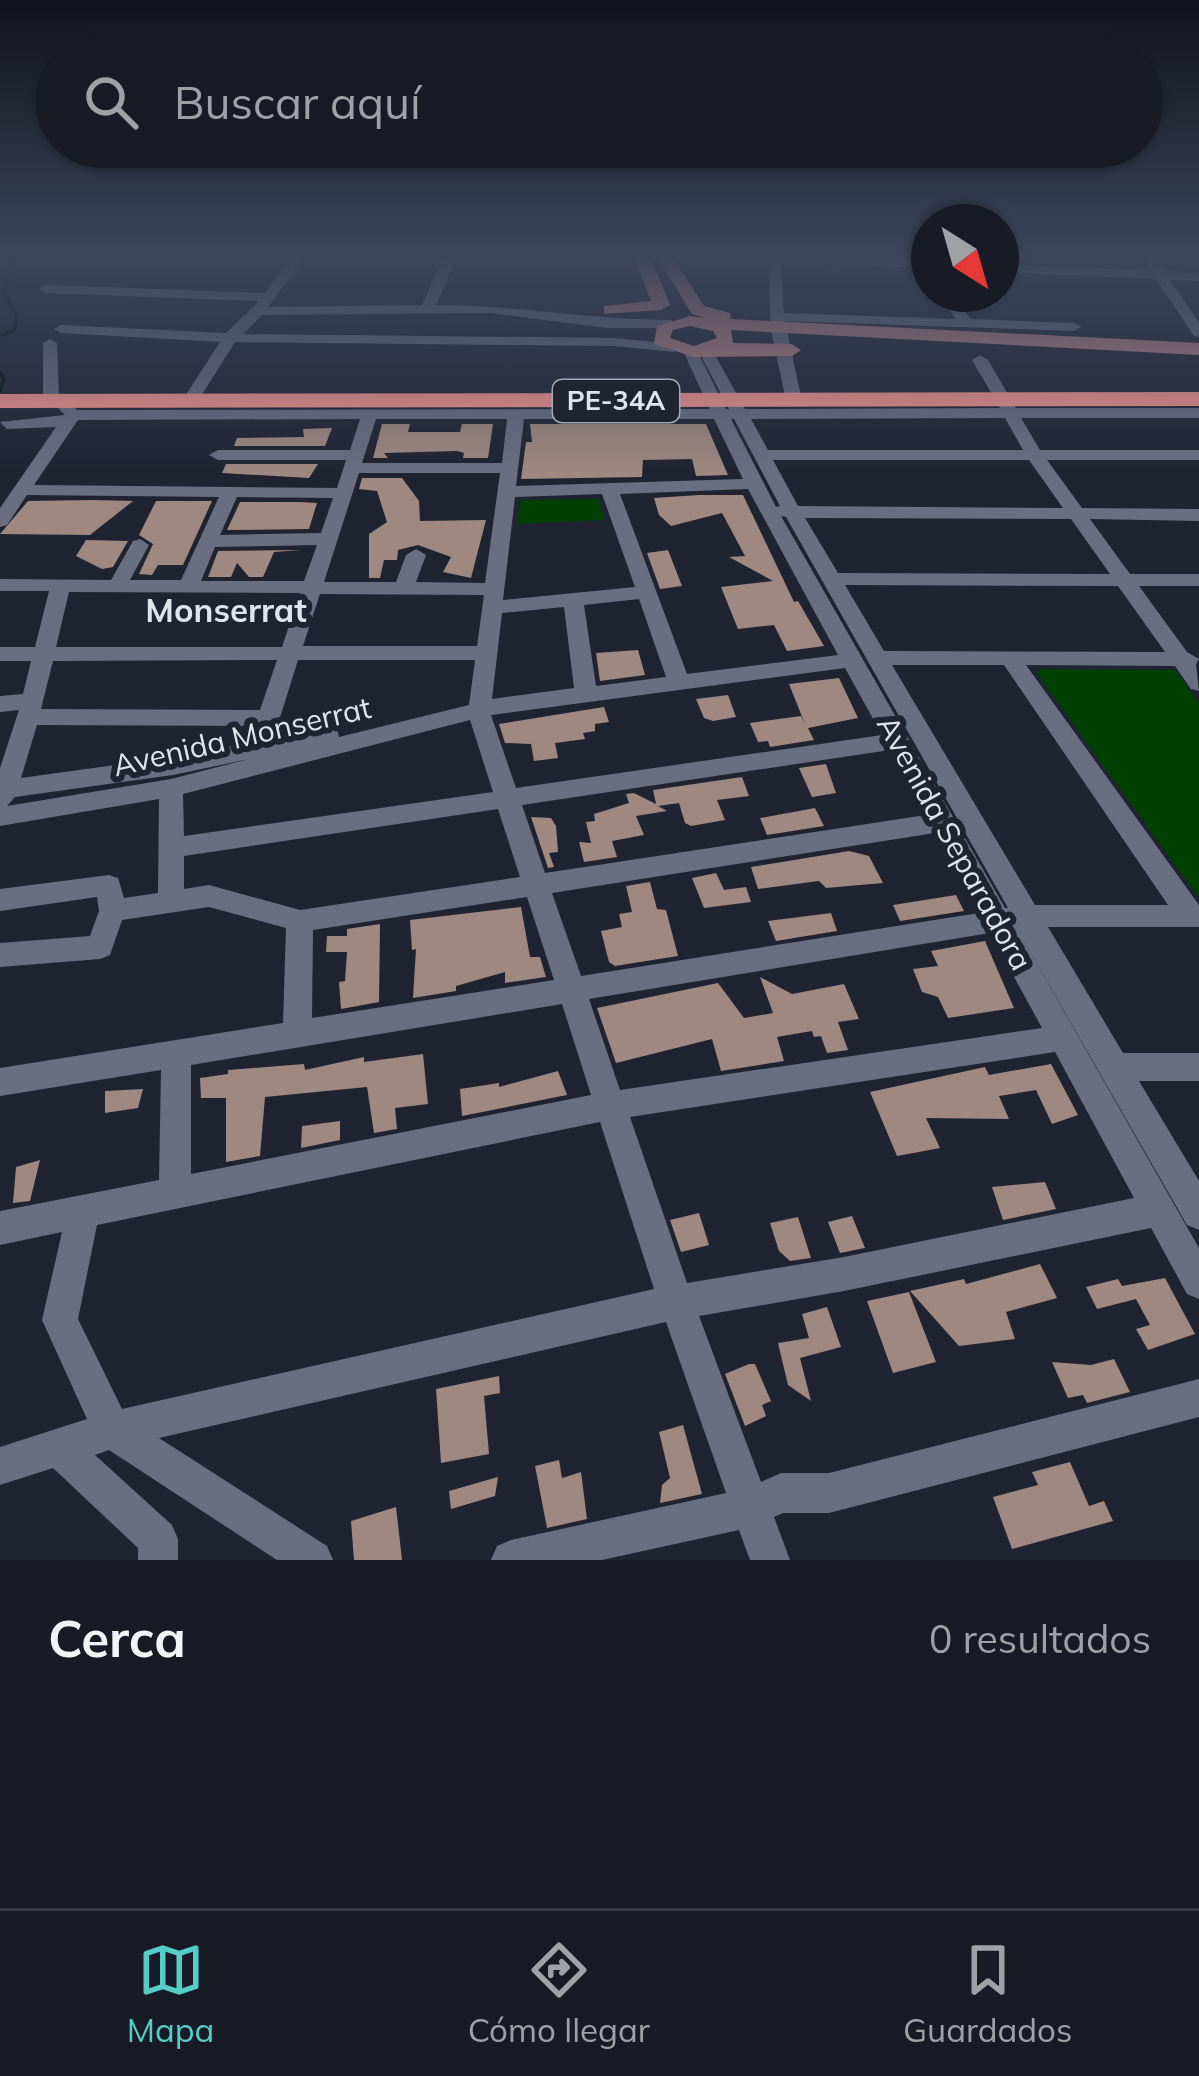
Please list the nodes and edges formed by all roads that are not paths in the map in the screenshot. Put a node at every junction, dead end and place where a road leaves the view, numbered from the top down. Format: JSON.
{"nodes":[{"id":1,"x":242,"y":327,"type":"edge"},
{"id":2,"x":669,"y":327,"type":"edge"},
{"id":3,"x":711,"y":327,"type":"edge"},
{"id":4,"x":739,"y":327,"type":"edge"},
{"id":5,"x":759,"y":327,"type":"edge"},
{"id":6,"x":780,"y":327,"type":"edge"},
{"id":7,"x":888,"y":327,"type":"edge"},
{"id":8,"x":1069,"y":327,"type":"edge"},
{"id":9,"x":1074,"y":327,"type":"dead end"},
{"id":10,"x":780,"y":332,"type":"junction"},
{"id":11,"x":230,"y":338,"type":"junction"},
{"id":12,"x":696,"y":349,"type":"junction"},
{"id":13,"x":1199,"y":349,"type":"edge"},
{"id":14,"x":804,"y":351,"type":"dead end"},
{"id":15,"x":958,"y":359,"type":"dead end"},
{"id":16,"x":980,"y":360,"type":"junction"},
{"id":17,"x":1002,"y":361,"type":"dead end"},
{"id":18,"x":1068,"y":364,"type":"dead end"},
{"id":19,"x":1199,"y":370,"type":"edge"},
{"id":20,"x":1199,"y":399,"type":"edge"},
{"id":21,"x":190,"y":401,"type":"junction"},
{"id":22,"x":794,"y":401,"type":"junction"},
{"id":23,"x":57,"y":408,"type":"junction"},
{"id":24,"x":726,"y":408,"type":"junction"},
{"id":25,"x":1006,"y":409,"type":"junction"},
{"id":26,"x":3,"y":412,"type":"edge"},
{"id":27,"x":1199,"y":413,"type":"edge"},
{"id":28,"x":516,"y":416,"type":"junction"},
{"id":29,"x":369,"y":417,"type":"junction"},
{"id":30,"x":236,"y":418,"type":"junction"},
{"id":31,"x":218,"y":455,"type":"junction"},
{"id":32,"x":761,"y":455,"type":"junction"},
{"id":33,"x":1199,"y":455,"type":"edge"},
{"id":34,"x":1035,"y":456,"type":"junction"},
{"id":35,"x":354,"y":462,"type":"junction"},
{"id":36,"x":509,"y":468,"type":"junction"},
{"id":37,"x":754,"y":484,"type":"junction"},
{"id":38,"x":22,"y":490,"type":"junction"},
{"id":39,"x":201,"y":491,"type":"junction"},
{"id":40,"x":610,"y":491,"type":"junction"},
{"id":41,"x":230,"y":492,"type":"junction"},
{"id":42,"x":504,"y":492,"type":"junction"},
{"id":43,"x":343,"y":493,"type":"junction"},
{"id":44,"x":781,"y":511,"type":"junction"},
{"id":45,"x":1077,"y":512,"type":"junction"},
{"id":46,"x":1199,"y":515,"type":"edge"},
{"id":47,"x":0,"y":521,"type":"edge"},
{"id":48,"x":330,"y":539,"type":"junction"},
{"id":49,"x":211,"y":541,"type":"junction"},
{"id":50,"x":140,"y":545,"type":"dead end"},
{"id":51,"x":416,"y":555,"type":"dead end"},
{"id":52,"x":831,"y":579,"type":"junction"},
{"id":53,"x":1124,"y":579,"type":"junction"},
{"id":54,"x":1199,"y":580,"type":"edge"},
{"id":55,"x":0,"y":585,"type":"edge"},
{"id":56,"x":60,"y":587,"type":"junction"},
{"id":57,"x":116,"y":588,"type":"junction"},
{"id":58,"x":187,"y":589,"type":"junction"},
{"id":59,"x":313,"y":590,"type":"junction"},
{"id":60,"x":404,"y":590,"type":"junction"},
{"id":61,"x":645,"y":592,"type":"junction"},
{"id":62,"x":492,"y":599,"type":"junction"},
{"id":63,"x":573,"y":602,"type":"junction"},
{"id":64,"x":44,"y":651,"type":"junction"},
{"id":65,"x":289,"y":652,"type":"junction"},
{"id":66,"x":485,"y":652,"type":"junction"},
{"id":67,"x":0,"y":654,"type":"edge"},
{"id":68,"x":865,"y":659,"type":"junction"},
{"id":69,"x":1190,"y":659,"type":"edge"},
{"id":70,"x":1011,"y":660,"type":"junction"},
{"id":71,"x":679,"y":682,"type":"junction"},
{"id":72,"x":1199,"y":683,"type":"edge"},
{"id":73,"x":586,"y":695,"type":"junction"},
{"id":74,"x":0,"y":704,"type":"edge"},
{"id":75,"x":485,"y":707,"type":"junction"},
{"id":76,"x":30,"y":709,"type":"junction"},
{"id":77,"x":268,"y":718,"type":"junction"},
{"id":78,"x":897,"y":741,"type":"junction"},
{"id":79,"x":260,"y":757,"type":"junction"},
{"id":80,"x":171,"y":788,"type":"junction"},
{"id":81,"x":506,"y":796,"type":"junction"},
{"id":82,"x":1,"y":802,"type":"edge"},
{"id":83,"x":943,"y":822,"type":"junction"},
{"id":84,"x":172,"y":848,"type":"junction"},
{"id":85,"x":537,"y":885,"type":"junction"},
{"id":86,"x":0,"y":899,"type":"edge"},
{"id":87,"x":171,"y":899,"type":"junction"},
{"id":88,"x":112,"y":911,"type":"junction"},
{"id":89,"x":1194,"y":916,"type":"edge"},
{"id":90,"x":1013,"y":919,"type":"junction"},
{"id":91,"x":300,"y":922,"type":"junction"},
{"id":92,"x":0,"y":955,"type":"edge"},
{"id":93,"x":571,"y":988,"type":"junction"},
{"id":94,"x":297,"y":1031,"type":"junction"},
{"id":95,"x":1064,"y":1038,"type":"junction"},
{"id":96,"x":176,"y":1053,"type":"junction"},
{"id":97,"x":1115,"y":1067,"type":"junction"},
{"id":98,"x":1199,"y":1067,"type":"edge"},
{"id":99,"x":0,"y":1082,"type":"edge"},
{"id":100,"x":609,"y":1106,"type":"junction"},
{"id":101,"x":175,"y":1192,"type":"junction"},
{"id":102,"x":1158,"y":1210,"type":"junction"},
{"id":103,"x":1199,"y":1213,"type":"edge"},
{"id":104,"x":83,"y":1214,"type":"junction"},
{"id":105,"x":0,"y":1228,"type":"edge"},
{"id":106,"x":1199,"y":1282,"type":"edge"},
{"id":107,"x":676,"y":1302,"type":"junction"},
{"id":108,"x":1199,"y":1398,"type":"edge"},
{"id":109,"x":112,"y":1430,"type":"junction"},
{"id":110,"x":58,"y":1447,"type":"junction"},
{"id":111,"x":0,"y":1466,"type":"edge"},
{"id":112,"x":752,"y":1507,"type":"junction"},
{"id":113,"x":158,"y":1560,"type":"edge"},
{"id":114,"x":314,"y":1560,"type":"edge"},
{"id":115,"x":511,"y":1560,"type":"edge"},
{"id":116,"x":770,"y":1560,"type":"edge"}],
"edges":[{"from":1,"to":11,"type":"street"},
{"from":2,"to":12,"type":"main road"},
{"from":3,"to":12,"type":"main road"},
{"from":4,"to":10,"type":"main road"},
{"from":5,"to":10,"type":"main road"},
{"from":6,"to":10,"type":"street"},
{"from":7,"to":10,"type":"street"},
{"from":8,"to":9,"type":"street"},
{"from":10,"to":12,"type":"main road"},
{"from":10,"to":13,"type":"main road"},
{"from":10,"to":14,"type":"main road"},
{"from":10,"to":22,"type":"street"},
{"from":11,"to":12,"type":"street"},
{"from":11,"to":21,"type":"street"},
{"from":11,"to":23,"type":"street"},
{"from":12,"to":24,"type":"street"},
{"from":15,"to":16,"type":"main road"},
{"from":16,"to":17,"type":"main road"},
{"from":16,"to":25,"type":"street"},
{"from":18,"to":19,"type":"main road"},
{"from":20,"to":25,"type":"highway","number":"PE-34A"},
{"from":21,"to":23,"type":"highway","number":"PE-34A"},
{"from":21,"to":24,"type":"highway","number":"PE-34A"},
{"from":22,"to":24,"type":"highway","number":"PE-34A"},
{"from":22,"to":25,"type":"highway","number":"PE-34A"},
{"from":23,"to":26,"type":"highway","number":"PE-34A"},
{"from":23,"to":26,"type":"street"},
{"from":23,"to":30,"type":"street"},
{"from":23,"to":38,"type":"street"},
{"from":24,"to":25,"type":"street"},
{"from":24,"to":28,"type":"street"},
{"from":24,"to":32,"type":"street","name":"Avenida Separadora"},
{"from":24,"to":37,"type":"street","name":"Avenida Separadora"},
{"from":25,"to":27,"type":"street"},
{"from":25,"to":34,"type":"street"},
{"from":28,"to":29,"type":"street"},
{"from":28,"to":36,"type":"street"},
{"from":29,"to":30,"type":"street"},
{"from":29,"to":35,"type":"street"},
{"from":30,"to":31,"type":"street"},
{"from":31,"to":35,"type":"street"},
{"from":31,"to":39,"type":"street"},
{"from":32,"to":34,"type":"street"},
{"from":32,"to":44,"type":"street","name":"Avenida Separadora"},
{"from":33,"to":34,"type":"street"},
{"from":34,"to":45,"type":"street"},
{"from":35,"to":36,"type":"street"},
{"from":35,"to":43,"type":"street"},
{"from":36,"to":42,"type":"street"},
{"from":37,"to":40,"type":"street"},
{"from":37,"to":44,"type":"street","name":"Avenida Separadora"},
{"from":38,"to":39,"type":"street"},
{"from":38,"to":47,"type":"street"},
{"from":39,"to":41,"type":"street"},
{"from":40,"to":42,"type":"street"},
{"from":40,"to":61,"type":"street"},
{"from":41,"to":43,"type":"street"},
{"from":41,"to":49,"type":"street"},
{"from":42,"to":62,"type":"street"},
{"from":43,"to":48,"type":"street"},
{"from":44,"to":45,"type":"street"},
{"from":44,"to":52,"type":"street","name":"Avenida Separadora"},
{"from":44,"to":68,"type":"street","name":"Avenida Separadora"},
{"from":45,"to":46,"type":"street"},
{"from":45,"to":53,"type":"street"},
{"from":48,"to":49,"type":"street"},
{"from":48,"to":59,"type":"street"},
{"from":49,"to":58,"type":"street"},
{"from":50,"to":57,"type":"street"},
{"from":51,"to":60,"type":"street"},
{"from":52,"to":53,"type":"street"},
{"from":52,"to":68,"type":"street","name":"Avenida Separadora"},
{"from":53,"to":54,"type":"street"},
{"from":53,"to":69,"type":"street"},
{"from":55,"to":56,"type":"street"},
{"from":56,"to":57,"type":"street"},
{"from":56,"to":64,"type":"street"},
{"from":57,"to":58,"type":"street"},
{"from":58,"to":59,"type":"street"},
{"from":59,"to":60,"type":"street"},
{"from":59,"to":65,"type":"street"},
{"from":60,"to":62,"type":"street"},
{"from":61,"to":63,"type":"street"},
{"from":61,"to":71,"type":"street"},
{"from":62,"to":63,"type":"street"},
{"from":62,"to":66,"type":"street"},
{"from":63,"to":73,"type":"street"},
{"from":64,"to":65,"type":"street"},
{"from":64,"to":67,"type":"street"},
{"from":64,"to":76,"type":"street"},
{"from":65,"to":66,"type":"street"},
{"from":65,"to":77,"type":"street"},
{"from":66,"to":75,"type":"street"},
{"from":68,"to":70,"type":"street","name":"Avenida Monserrat"},
{"from":68,"to":71,"type":"street","name":"Avenida Monserrat"},
{"from":68,"to":78,"type":"street","name":"Avenida Separadora"},
{"from":68,"to":90,"type":"street","name":"Avenida Separadora"},
{"from":69,"to":70,"type":"street","name":"Avenida Monserrat"},
{"from":69,"to":72,"type":"street"},
{"from":70,"to":89,"type":"street"},
{"from":71,"to":73,"type":"street","name":"Avenida Monserrat"},
{"from":73,"to":75,"type":"street","name":"Avenida Monserrat"},
{"from":74,"to":76,"type":"street"},
{"from":75,"to":79,"type":"street","name":"Avenida Monserrat"},
{"from":75,"to":81,"type":"street"},
{"from":76,"to":77,"type":"street"},
{"from":76,"to":82,"type":"street"},
{"from":77,"to":79,"type":"street"},
{"from":78,"to":81,"type":"street"},
{"from":78,"to":83,"type":"street","name":"Avenida Separadora"},
{"from":79,"to":80,"type":"street","name":"Avenida Monserrat"},
{"from":79,"to":82,"type":"street","name":"Avenida Monserrat"},
{"from":80,"to":82,"type":"street","name":"Avenida Monserrat"},
{"from":80,"to":84,"type":"street"},
{"from":81,"to":84,"type":"street"},
{"from":81,"to":85,"type":"street"},
{"from":83,"to":85,"type":"street"},
{"from":83,"to":90,"type":"street","name":"Avenida Separadora"},
{"from":84,"to":87,"type":"street"},
{"from":85,"to":91,"type":"street"},
{"from":85,"to":93,"type":"street"},
{"from":86,"to":88,"type":"street"},
{"from":87,"to":88,"type":"street"},
{"from":87,"to":91,"type":"street"},
{"from":88,"to":92,"type":"street"},
{"from":89,"to":90,"type":"street"},
{"from":90,"to":93,"type":"street"},
{"from":90,"to":95,"type":"street","name":"Avenida Separadora"},
{"from":90,"to":97,"type":"street","name":"Avenida Separadora"},
{"from":91,"to":94,"type":"street"},
{"from":93,"to":94,"type":"street"},
{"from":93,"to":100,"type":"street"},
{"from":94,"to":96,"type":"street"},
{"from":95,"to":100,"type":"street"},
{"from":95,"to":102,"type":"street","name":"Avenida Separadora"},
{"from":96,"to":99,"type":"street"},
{"from":96,"to":101,"type":"street"},
{"from":97,"to":98,"type":"street"},
{"from":97,"to":103,"type":"street","name":"Avenida Separadora"},
{"from":100,"to":101,"type":"street"},
{"from":100,"to":107,"type":"street"},
{"from":101,"to":104,"type":"street"},
{"from":102,"to":106,"type":"street","name":"Avenida Separadora"},
{"from":102,"to":107,"type":"street"},
{"from":104,"to":105,"type":"street"},
{"from":104,"to":109,"type":"street"},
{"from":107,"to":109,"type":"street"},
{"from":107,"to":112,"type":"street"},
{"from":108,"to":112,"type":"street"},
{"from":109,"to":110,"type":"street"},
{"from":109,"to":114,"type":"street"},
{"from":110,"to":111,"type":"street"},
{"from":110,"to":113,"type":"street"},
{"from":112,"to":115,"type":"street"},
{"from":112,"to":116,"type":"street"}]}
